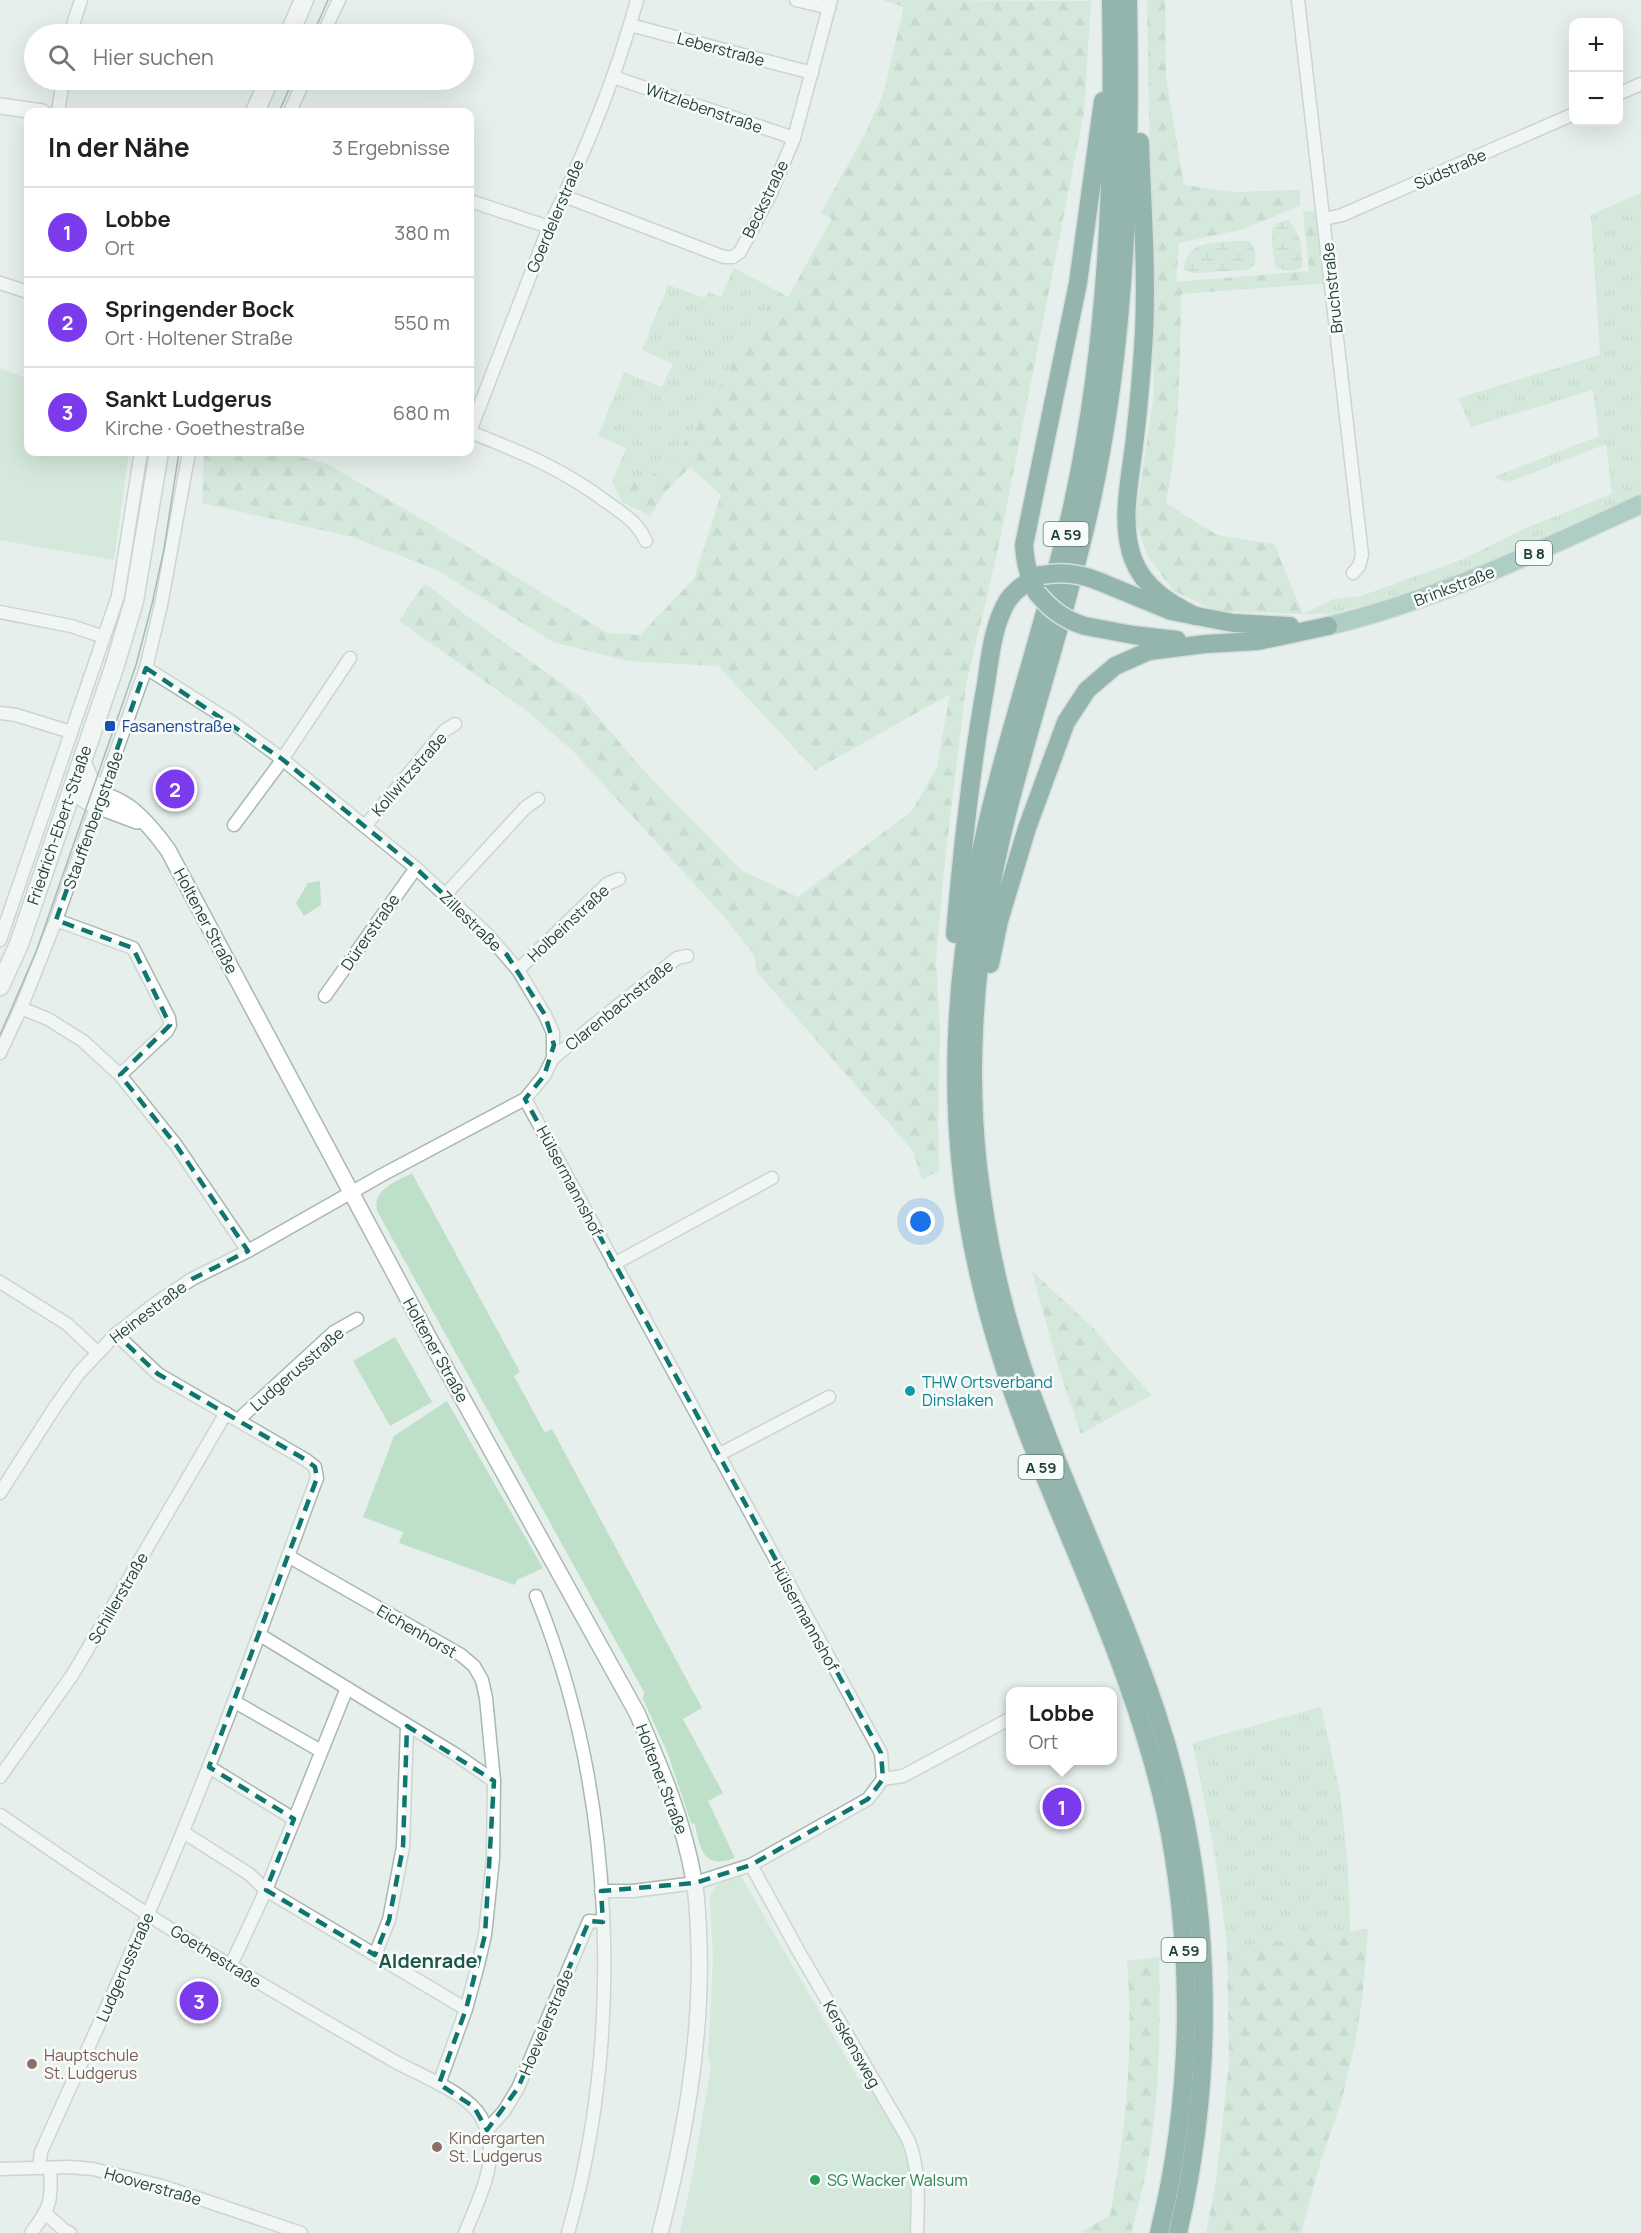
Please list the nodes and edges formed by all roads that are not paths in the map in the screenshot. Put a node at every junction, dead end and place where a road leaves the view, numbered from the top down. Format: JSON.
{"nodes":[{"id":1,"x":81,"y":0,"type":"edge"},
{"id":2,"x":304,"y":0,"type":"edge"},
{"id":3,"x":339,"y":0,"type":"edge"},
{"id":4,"x":637,"y":0,"type":"edge"},
{"id":5,"x":796,"y":0,"type":"edge"},
{"id":6,"x":1111,"y":0,"type":"edge"},
{"id":7,"x":1128,"y":0,"type":"edge"},
{"id":8,"x":1298,"y":0,"type":"edge"},
{"id":9,"x":830,"y":4,"type":"edge"},
{"id":10,"x":73,"y":24,"type":"edge"},
{"id":11,"x":293,"y":24,"type":"edge"},
{"id":12,"x":328,"y":24,"type":"edge"},
{"id":13,"x":630,"y":25,"type":"junction"},
{"id":14,"x":1112,"y":52,"type":"junction"},
{"id":15,"x":1129,"y":71,"type":"junction"},
{"id":16,"x":812,"y":73,"type":"junction"},
{"id":17,"x":613,"y":77,"type":"junction"},
{"id":18,"x":1641,"y":84,"type":"edge"},
{"id":19,"x":61,"y":90,"type":"edge"},
{"id":20,"x":265,"y":90,"type":"edge"},
{"id":21,"x":300,"y":90,"type":"edge"},
{"id":22,"x":1623,"y":92,"type":"edge"},
{"id":23,"x":0,"y":106,"type":"edge"},
{"id":24,"x":59,"y":108,"type":"edge"},
{"id":25,"x":257,"y":108,"type":"edge"},
{"id":26,"x":292,"y":108,"type":"edge"},
{"id":27,"x":24,"y":109,"type":"edge"},
{"id":28,"x":1569,"y":116,"type":"edge"},
{"id":29,"x":794,"y":138,"type":"junction"},
{"id":30,"x":564,"y":196,"type":"junction"},
{"id":31,"x":474,"y":202,"type":"edge"},
{"id":32,"x":1324,"y":219,"type":"junction"},
{"id":33,"x":549,"y":227,"type":"junction"},
{"id":34,"x":0,"y":283,"type":"edge"},
{"id":35,"x":24,"y":291,"type":"edge"},
{"id":36,"x":474,"y":422,"type":"edge"},
{"id":37,"x":474,"y":434,"type":"edge"},
{"id":38,"x":140,"y":456,"type":"edge"},
{"id":39,"x":158,"y":456,"type":"edge"},
{"id":40,"x":188,"y":456,"type":"edge"},
{"id":41,"x":1641,"y":504,"type":"edge"},
{"id":42,"x":646,"y":541,"type":"dead end"},
{"id":43,"x":1353,"y":573,"type":"dead end"},
{"id":44,"x":1036,"y":583,"type":"junction"},
{"id":45,"x":0,"y":612,"type":"edge"},
{"id":46,"x":1195,"y":616,"type":"junction"},
{"id":47,"x":1328,"y":626,"type":"junction"},
{"id":48,"x":104,"y":638,"type":"junction"},
{"id":49,"x":1206,"y":644,"type":"junction"},
{"id":50,"x":350,"y":658,"type":"dead end"},
{"id":51,"x":146,"y":668,"type":"junction"},
{"id":52,"x":0,"y":713,"type":"edge"},
{"id":53,"x":455,"y":724,"type":"dead end"},
{"id":54,"x":70,"y":732,"type":"junction"},
{"id":55,"x":82,"y":759,"type":"junction"},
{"id":56,"x":282,"y":759,"type":"junction"},
{"id":57,"x":68,"y":799,"type":"junction"},
{"id":58,"x":538,"y":799,"type":"dead end"},
{"id":59,"x":96,"y":800,"type":"junction"},
{"id":60,"x":234,"y":825,"type":"dead end"},
{"id":61,"x":366,"y":825,"type":"junction"},
{"id":62,"x":416,"y":868,"type":"junction"},
{"id":63,"x":619,"y":879,"type":"dead end"},
{"id":64,"x":445,"y":895,"type":"junction"},
{"id":65,"x":56,"y":920,"type":"junction"},
{"id":66,"x":0,"y":940,"type":"edge"},
{"id":67,"x":687,"y":956,"type":"dead end"},
{"id":68,"x":518,"y":970,"type":"junction"},
{"id":69,"x":0,"y":986,"type":"edge"},
{"id":70,"x":325,"y":996,"type":"dead end"},
{"id":71,"x":958,"y":1007,"type":"junction"},
{"id":72,"x":21,"y":1008,"type":"junction"},
{"id":73,"x":0,"y":1053,"type":"edge"},
{"id":74,"x":553,"y":1058,"type":"junction"},
{"id":75,"x":974,"y":1061,"type":"junction"},
{"id":76,"x":120,"y":1075,"type":"junction"},
{"id":77,"x":525,"y":1099,"type":"junction"},
{"id":78,"x":772,"y":1178,"type":"dead end"},
{"id":79,"x":351,"y":1192,"type":"junction"},
{"id":80,"x":248,"y":1251,"type":"junction"},
{"id":81,"x":614,"y":1264,"type":"junction"},
{"id":82,"x":0,"y":1282,"type":"edge"},
{"id":83,"x":357,"y":1319,"type":"dead end"},
{"id":84,"x":116,"y":1334,"type":"junction"},
{"id":85,"x":98,"y":1352,"type":"junction"},
{"id":86,"x":828,"y":1397,"type":"dead end"},
{"id":87,"x":226,"y":1413,"type":"junction"},
{"id":88,"x":238,"y":1420,"type":"junction"},
{"id":89,"x":718,"y":1455,"type":"junction"},
{"id":90,"x":0,"y":1493,"type":"edge"},
{"id":91,"x":288,"y":1556,"type":"junction"},
{"id":92,"x":536,"y":1596,"type":"dead end"},
{"id":93,"x":1116,"y":1628,"type":"junction"},
{"id":94,"x":260,"y":1635,"type":"junction"},
{"id":95,"x":1131,"y":1668,"type":"junction"},
{"id":96,"x":347,"y":1688,"type":"junction"},
{"id":97,"x":235,"y":1702,"type":"junction"},
{"id":98,"x":1006,"y":1721,"type":"edge"},
{"id":99,"x":407,"y":1726,"type":"junction"},
{"id":100,"x":321,"y":1751,"type":"junction"},
{"id":101,"x":209,"y":1767,"type":"junction"},
{"id":102,"x":0,"y":1777,"type":"edge"},
{"id":103,"x":883,"y":1779,"type":"junction"},
{"id":104,"x":494,"y":1781,"type":"junction"},
{"id":105,"x":0,"y":1815,"type":"edge"},
{"id":106,"x":294,"y":1819,"type":"junction"},
{"id":107,"x":183,"y":1832,"type":"junction"},
{"id":108,"x":751,"y":1865,"type":"junction"},
{"id":109,"x":695,"y":1882,"type":"junction"},
{"id":110,"x":266,"y":1890,"type":"junction"},
{"id":111,"x":601,"y":1891,"type":"junction"},
{"id":112,"x":148,"y":1915,"type":"junction"},
{"id":113,"x":603,"y":1922,"type":"junction"},
{"id":114,"x":375,"y":1955,"type":"junction"},
{"id":115,"x":231,"y":1965,"type":"junction"},
{"id":116,"x":466,"y":2009,"type":"junction"},
{"id":117,"x":439,"y":2084,"type":"junction"},
{"id":118,"x":487,"y":2130,"type":"junction"},
{"id":119,"x":44,"y":2168,"type":"junction"},
{"id":120,"x":0,"y":2169,"type":"edge"},
{"id":121,"x":46,"y":2214,"type":"junction"},
{"id":122,"x":31,"y":2233,"type":"edge"},
{"id":123,"x":70,"y":2233,"type":"edge"},
{"id":124,"x":302,"y":2233,"type":"edge"},
{"id":125,"x":465,"y":2233,"type":"edge"},
{"id":126,"x":568,"y":2233,"type":"edge"},
{"id":127,"x":660,"y":2233,"type":"edge"},
{"id":128,"x":917,"y":2233,"type":"edge"},
{"id":129,"x":1160,"y":2233,"type":"edge"},
{"id":130,"x":1178,"y":2233,"type":"edge"}],
"edges":[{"from":1,"to":10,"type":"street"},
{"from":2,"to":11,"type":"main road"},
{"from":3,"to":12,"type":"street"},
{"from":4,"to":13,"type":"street","name":"Goerdelerstraße"},
{"from":5,"to":9,"type":"street"},
{"from":6,"to":14,"type":"highway","number":"A 59"},
{"from":7,"to":15,"type":"highway","number":"A 59"},
{"from":8,"to":32,"type":"street","name":"Bruchstraße"},
{"from":9,"to":16,"type":"street","name":"Beckstraße"},
{"from":13,"to":16,"type":"street","name":"Leberstraße"},
{"from":13,"to":17,"type":"street","name":"Goerdelerstraße"},
{"from":14,"to":44,"type":"highway"},
{"from":14,"to":71,"type":"highway","number":"A 59"},
{"from":15,"to":46,"type":"highway"},
{"from":15,"to":75,"type":"highway","number":"A 59"},
{"from":16,"to":29,"type":"street","name":"Beckstraße"},
{"from":17,"to":29,"type":"street","name":"Witzlebenstraße"},
{"from":17,"to":30,"type":"street","name":"Goerdelerstraße"},
{"from":18,"to":22,"type":"street"},
{"from":19,"to":24,"type":"street"},
{"from":20,"to":25,"type":"main road"},
{"from":21,"to":26,"type":"street"},
{"from":23,"to":27,"type":"street"},
{"from":28,"to":32,"type":"street","name":"Südstraße"},
{"from":29,"to":30,"type":"street","name":"Beckstraße"},
{"from":30,"to":33,"type":"street","name":"Goerdelerstraße"},
{"from":31,"to":33,"type":"street"},
{"from":32,"to":43,"type":"street","name":"Bruchstraße"},
{"from":33,"to":36,"type":"street","name":"Goerdelerstraße"},
{"from":34,"to":35,"type":"street"},
{"from":37,"to":42,"type":"street","name":"Goerdelerstraße"},
{"from":38,"to":48,"type":"street","name":"Friedrich-Ebert-Straße"},
{"from":39,"to":55,"type":"main road","name":"Friedrich-Ebert-Straße"},
{"from":40,"to":51,"type":"street","name":"Stauffenbergstraße"},
{"from":41,"to":47,"type":"main road","name":"Brinkstraße","number":"B 8"},
{"from":44,"to":46,"type":"highway","bridge":true},
{"from":44,"to":49,"type":"highway","bridge":true},
{"from":44,"to":71,"type":"highway"},
{"from":45,"to":48,"type":"street"},
{"from":46,"to":47,"type":"highway"},
{"from":47,"to":49,"type":"highway"},
{"from":48,"to":54,"type":"street","name":"Friedrich-Ebert-Straße"},
{"from":49,"to":75,"type":"highway"},
{"from":50,"to":56,"type":"street"},
{"from":51,"to":56,"type":"street","name":"Zillestraße"},
{"from":51,"to":59,"type":"street","name":"Stauffenbergstraße"},
{"from":52,"to":54,"type":"street"},
{"from":53,"to":61,"type":"street","name":"Kollwitzstraße"},
{"from":54,"to":66,"type":"street","name":"Friedrich-Ebert-Straße"},
{"from":55,"to":57,"type":"main road","name":"Friedrich-Ebert-Straße"},
{"from":55,"to":59,"type":"street","name":"Holtener Straße"},
{"from":56,"to":60,"type":"street"},
{"from":56,"to":61,"type":"street","name":"Zillestraße"},
{"from":57,"to":59,"type":"street"},
{"from":57,"to":69,"type":"main road","name":"Friedrich-Ebert-Straße"},
{"from":58,"to":64,"type":"street"},
{"from":59,"to":65,"type":"street","name":"Stauffenbergstraße"},
{"from":59,"to":79,"type":"street","name":"Holtener Straße"},
{"from":61,"to":62,"type":"street","name":"Zillestraße"},
{"from":62,"to":64,"type":"street","name":"Zillestraße"},
{"from":62,"to":70,"type":"street","name":"Dürerstraße"},
{"from":63,"to":68,"type":"street","name":"Holbeinstraße"},
{"from":64,"to":68,"type":"street","name":"Zillestraße"},
{"from":65,"to":72,"type":"street","name":"Stauffenbergstraße"},
{"from":65,"to":76,"type":"street"},
{"from":67,"to":74,"type":"street","name":"Clarenbachstraße"},
{"from":68,"to":74,"type":"street","name":"Zillestraße"},
{"from":71,"to":93,"type":"highway","number":"A 59"},
{"from":72,"to":73,"type":"street","name":"Stauffenbergstraße"},
{"from":72,"to":76,"type":"street"},
{"from":74,"to":77,"type":"street"},
{"from":75,"to":93,"type":"highway","number":"A 59"},
{"from":76,"to":80,"type":"street"},
{"from":77,"to":79,"type":"street"},
{"from":77,"to":81,"type":"street","name":"Hülsermannshof"},
{"from":78,"to":81,"type":"street"},
{"from":79,"to":80,"type":"street","name":"Heinestraße"},
{"from":79,"to":109,"type":"street","name":"Holtener Straße"},
{"from":80,"to":84,"type":"street","name":"Heinestraße"},
{"from":81,"to":89,"type":"street","name":"Hülsermannshof"},
{"from":82,"to":85,"type":"street"},
{"from":83,"to":88,"type":"street","name":"Ludgerusstraße"},
{"from":84,"to":85,"type":"street","name":"Heinestraße"},
{"from":84,"to":87,"type":"street","name":"Ludgerusstraße"},
{"from":85,"to":90,"type":"street","name":"Heinestraße"},
{"from":86,"to":89,"type":"street"},
{"from":87,"to":88,"type":"street","name":"Ludgerusstraße"},
{"from":87,"to":102,"type":"street","name":"Schillerstraße"},
{"from":88,"to":91,"type":"street","name":"Ludgerusstraße"},
{"from":89,"to":103,"type":"street","name":"Hülsermannshof"},
{"from":91,"to":94,"type":"street","name":"Ludgerusstraße"},
{"from":91,"to":104,"type":"street","name":"Eichenhorst"},
{"from":92,"to":111,"type":"street"},
{"from":93,"to":95,"type":"highway","number":"A 59"},
{"from":94,"to":96,"type":"street"},
{"from":94,"to":97,"type":"street","name":"Ludgerusstraße"},
{"from":95,"to":129,"type":"highway","number":"A 59"},
{"from":95,"to":130,"type":"highway","number":"A 59"},
{"from":96,"to":99,"type":"street"},
{"from":96,"to":100,"type":"street"},
{"from":97,"to":100,"type":"street"},
{"from":97,"to":101,"type":"street","name":"Ludgerusstraße"},
{"from":98,"to":103,"type":"street"},
{"from":99,"to":104,"type":"street"},
{"from":99,"to":114,"type":"street"},
{"from":100,"to":106,"type":"street"},
{"from":101,"to":106,"type":"street"},
{"from":101,"to":107,"type":"street","name":"Ludgerusstraße"},
{"from":103,"to":108,"type":"street"},
{"from":104,"to":116,"type":"street","name":"Eichenhorst"},
{"from":105,"to":112,"type":"street","name":"Goethestraße"},
{"from":106,"to":110,"type":"street"},
{"from":107,"to":110,"type":"street"},
{"from":107,"to":112,"type":"street","name":"Ludgerusstraße"},
{"from":108,"to":109,"type":"street"},
{"from":108,"to":128,"type":"street","name":"Kerskensweg"},
{"from":109,"to":111,"type":"street"},
{"from":109,"to":127,"type":"street","name":"Holtener Straße"},
{"from":110,"to":114,"type":"street"},
{"from":110,"to":115,"type":"street"},
{"from":111,"to":113,"type":"street"},
{"from":112,"to":115,"type":"street","name":"Goethestraße"},
{"from":112,"to":119,"type":"street","name":"Ludgerusstraße"},
{"from":113,"to":118,"type":"street","name":"Hoevelerstraße"},
{"from":113,"to":126,"type":"street"},
{"from":114,"to":116,"type":"street"},
{"from":115,"to":117,"type":"street","name":"Goethestraße"},
{"from":116,"to":117,"type":"street","name":"Eichenhorst"},
{"from":117,"to":118,"type":"street"},
{"from":118,"to":125,"type":"street"},
{"from":119,"to":120,"type":"street","name":"Hooverstraße"},
{"from":119,"to":121,"type":"street","name":"Ludgerusstraße"},
{"from":119,"to":124,"type":"street","name":"Hooverstraße"},
{"from":121,"to":122,"type":"street"},
{"from":121,"to":123,"type":"street"}]}
